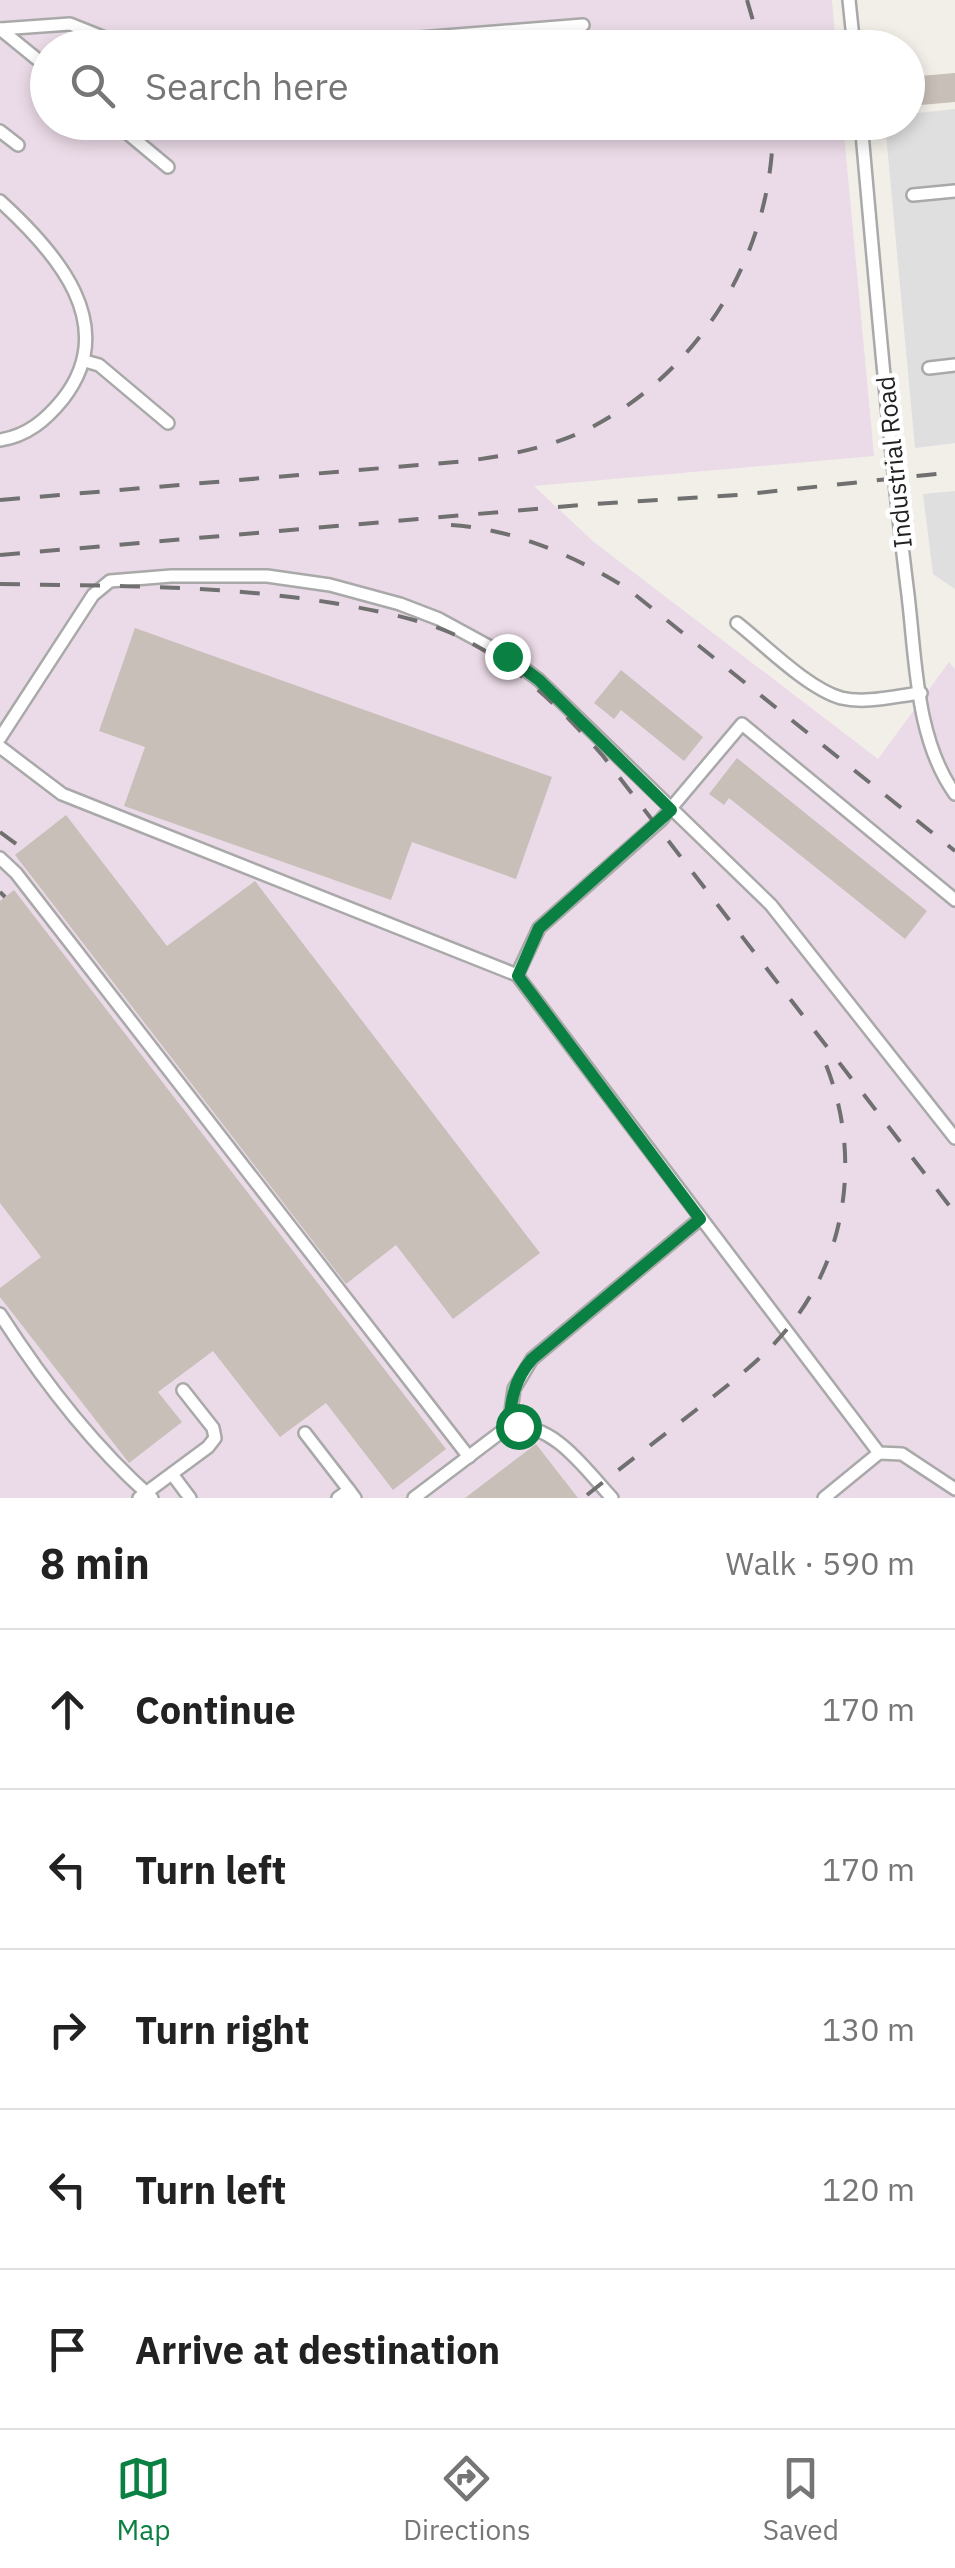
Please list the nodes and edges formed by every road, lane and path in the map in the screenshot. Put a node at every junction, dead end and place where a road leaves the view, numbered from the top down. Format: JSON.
{"nodes":[{"id":1,"x":850,"y":0,"type":"edge"},
{"id":2,"x":583,"y":24,"type":"dead end"},
{"id":3,"x":0,"y":29,"type":"edge"},
{"id":4,"x":85,"y":30,"type":"edge"},
{"id":5,"x":510,"y":30,"type":"edge"},
{"id":6,"x":852,"y":30,"type":"edge"},
{"id":7,"x":30,"y":53,"type":"edge"},
{"id":8,"x":0,"y":131,"type":"edge"},
{"id":9,"x":136,"y":140,"type":"edge"},
{"id":10,"x":863,"y":140,"type":"edge"},
{"id":11,"x":18,"y":146,"type":"dead end"},
{"id":12,"x":168,"y":167,"type":"dead end"},
{"id":13,"x":955,"y":191,"type":"edge"},
{"id":14,"x":914,"y":195,"type":"dead end"},
{"id":15,"x":0,"y":201,"type":"edge"},
{"id":16,"x":85,"y":361,"type":"junction"},
{"id":17,"x":955,"y":365,"type":"edge"},
{"id":18,"x":929,"y":368,"type":"dead end"},
{"id":19,"x":168,"y":423,"type":"dead end"},
{"id":20,"x":0,"y":440,"type":"edge"},
{"id":21,"x":737,"y":623,"type":"dead end"},
{"id":22,"x":920,"y":693,"type":"junction"},
{"id":23,"x":0,"y":738,"type":"edge"},
{"id":24,"x":0,"y":746,"type":"edge"},
{"id":25,"x":955,"y":794,"type":"edge"},
{"id":26,"x":671,"y":810,"type":"junction"},
{"id":27,"x":0,"y":858,"type":"edge"},
{"id":28,"x":955,"y":900,"type":"edge"},
{"id":29,"x":518,"y":976,"type":"junction"},
{"id":30,"x":955,"y":1138,"type":"edge"},
{"id":31,"x":700,"y":1219,"type":"junction"},
{"id":32,"x":0,"y":1314,"type":"edge"},
{"id":33,"x":183,"y":1390,"type":"dead end"},
{"id":34,"x":509,"y":1426,"type":"junction"},
{"id":35,"x":305,"y":1433,"type":"dead end"},
{"id":36,"x":880,"y":1453,"type":"junction"},
{"id":37,"x":469,"y":1457,"type":"junction"},
{"id":38,"x":172,"y":1474,"type":"junction"},
{"id":39,"x":955,"y":1489,"type":"edge"},
{"id":40,"x":347,"y":1495,"type":"edge"},
{"id":41,"x":146,"y":1496,"type":"edge"},
{"id":42,"x":190,"y":1498,"type":"edge"},
{"id":43,"x":414,"y":1498,"type":"edge"},
{"id":44,"x":612,"y":1498,"type":"edge"},
{"id":45,"x":824,"y":1498,"type":"edge"}],
"edges":[{"from":1,"to":6,"type":"street"},
{"from":2,"to":5,"type":"street"},
{"from":3,"to":4,"type":"street"},
{"from":3,"to":7,"type":"street"},
{"from":8,"to":11,"type":"street"},
{"from":9,"to":12,"type":"street"},
{"from":10,"to":22,"type":"street","name":"Industrial Road"},
{"from":13,"to":14,"type":"street"},
{"from":15,"to":16,"type":"street"},
{"from":16,"to":19,"type":"street"},
{"from":16,"to":20,"type":"street"},
{"from":17,"to":18,"type":"street"},
{"from":21,"to":22,"type":"street"},
{"from":22,"to":25,"type":"street","name":"Industrial Road"},
{"from":23,"to":26,"type":"street"},
{"from":24,"to":29,"type":"street"},
{"from":26,"to":28,"type":"street"},
{"from":26,"to":29,"type":"street"},
{"from":26,"to":30,"type":"street"},
{"from":27,"to":37,"type":"street"},
{"from":29,"to":31,"type":"street"},
{"from":31,"to":34,"type":"street"},
{"from":31,"to":36,"type":"street"},
{"from":32,"to":41,"type":"street"},
{"from":33,"to":38,"type":"street"},
{"from":34,"to":37,"type":"street"},
{"from":34,"to":44,"type":"street"},
{"from":35,"to":40,"type":"street"},
{"from":36,"to":39,"type":"street"},
{"from":36,"to":45,"type":"street"},
{"from":37,"to":43,"type":"street"},
{"from":38,"to":41,"type":"street"},
{"from":38,"to":42,"type":"street"}]}
